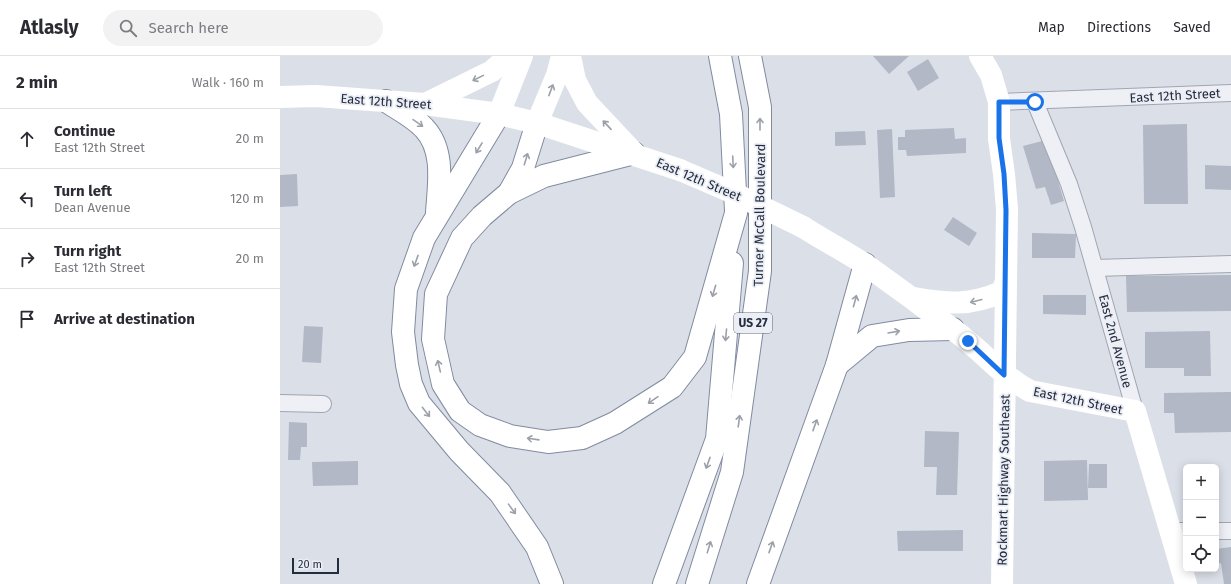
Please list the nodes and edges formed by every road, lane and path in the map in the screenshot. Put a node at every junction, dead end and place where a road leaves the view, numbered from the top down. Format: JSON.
{"nodes":[{"id":1,"x":509,"y":56,"type":"edge"},
{"id":2,"x":522,"y":56,"type":"edge"},
{"id":3,"x":562,"y":56,"type":"edge"},
{"id":4,"x":570,"y":56,"type":"edge"},
{"id":5,"x":720,"y":56,"type":"edge"},
{"id":6,"x":750,"y":56,"type":"edge"},
{"id":7,"x":980,"y":56,"type":"edge"},
{"id":8,"x":1231,"y":93,"type":"edge"},
{"id":9,"x":280,"y":96,"type":"edge"},
{"id":10,"x":386,"y":101,"type":"junction"},
{"id":11,"x":999,"y":102,"type":"junction"},
{"id":12,"x":1035,"y":102,"type":"junction"},
{"id":13,"x":425,"y":104,"type":"junction"},
{"id":14,"x":499,"y":114,"type":"junction"},
{"id":15,"x":537,"y":123,"type":"junction"},
{"id":16,"x":634,"y":153,"type":"junction"},
{"id":17,"x":509,"y":194,"type":"junction"},
{"id":18,"x":736,"y":213,"type":"junction"},
{"id":19,"x":436,"y":218,"type":"junction"},
{"id":20,"x":865,"y":264,"type":"junction"},
{"id":21,"x":1231,"y":264,"type":"edge"},
{"id":22,"x":1096,"y":268,"type":"junction"},
{"id":23,"x":1006,"y":282,"type":"junction"},
{"id":24,"x":911,"y":298,"type":"junction"},
{"id":25,"x":953,"y":329,"type":"junction"},
{"id":26,"x":838,"y":364,"type":"junction"},
{"id":27,"x":1004,"y":375,"type":"junction"},
{"id":28,"x":280,"y":403,"type":"edge"},
{"id":29,"x":323,"y":404,"type":"dead end"},
{"id":30,"x":1135,"y":412,"type":"junction"},
{"id":31,"x":1179,"y":531,"type":"edge"},
{"id":32,"x":1219,"y":531,"type":"edge"},
{"id":33,"x":1231,"y":531,"type":"edge"},
{"id":34,"x":552,"y":584,"type":"edge"},
{"id":35,"x":664,"y":584,"type":"edge"},
{"id":36,"x":697,"y":584,"type":"edge"},
{"id":37,"x":758,"y":584,"type":"edge"},
{"id":38,"x":1002,"y":584,"type":"edge"},
{"id":39,"x":1186,"y":584,"type":"edge"}],
"edges":[{"from":1,"to":13,"type":"main road","one_way":true},
{"from":2,"to":14,"type":"main road"},
{"from":15,"to":3,"type":"main road","one_way":true},
{"from":16,"to":4,"type":"main road","one_way":true},
{"from":5,"to":18,"type":"main road","name":"Turner McCall Boulevard","number":"US 27","one_way":true},
{"from":36,"to":6,"type":"main road","name":"Turner McCall Boulevard","number":"US 27","one_way":true},
{"from":7,"to":11,"type":"main road","name":"Rockmart Highway Southeast"},
{"from":8,"to":12,"type":"street","name":"East 12th Street"},
{"from":9,"to":10,"type":"main road","name":"East 12th Street"},
{"from":10,"to":13,"type":"main road","name":"East 12th Street"},
{"from":10,"to":19,"type":"main road","one_way":true},
{"from":11,"to":12,"type":"street","name":"East 12th Street"},
{"from":11,"to":23,"type":"main road","name":"Rockmart Highway Southeast"},
{"from":12,"to":22,"type":"street","name":"East 2nd Avenue"},
{"from":13,"to":14,"type":"main road","name":"East 12th Street"},
{"from":14,"to":15,"type":"main road","name":"East 12th Street"},
{"from":14,"to":19,"type":"main road","one_way":true},
{"from":15,"to":16,"type":"main road","name":"East 12th Street"},
{"from":17,"to":15,"type":"main road","one_way":true},
{"from":16,"to":17,"type":"main road"},
{"from":16,"to":20,"type":"main road","name":"East 12th Street","bridge":true},
{"from":18,"to":17,"type":"main road","one_way":true},
{"from":18,"to":35,"type":"main road","name":"Turner McCall Boulevard","number":"US 27","one_way":true},
{"from":19,"to":34,"type":"main road","one_way":true},
{"from":20,"to":24,"type":"main road","name":"East 12th Street"},
{"from":26,"to":20,"type":"main road","one_way":true},
{"from":21,"to":22,"type":"street"},
{"from":22,"to":30,"type":"street","name":"East 2nd Avenue"},
{"from":23,"to":24,"type":"main road","one_way":true},
{"from":23,"to":27,"type":"main road","name":"Rockmart Highway Southeast"},
{"from":24,"to":25,"type":"main road","name":"East 12th Street"},
{"from":26,"to":25,"type":"main road","one_way":true},
{"from":25,"to":27,"type":"main road","name":"East 12th Street"},
{"from":37,"to":26,"type":"main road","one_way":true},
{"from":27,"to":30,"type":"main road","name":"East 12th Street"},
{"from":27,"to":38,"type":"main road","name":"Rockmart Highway Southeast"},
{"from":28,"to":29,"type":"street"},
{"from":30,"to":31,"type":"main road","name":"East 2nd Avenue"},
{"from":31,"to":39,"type":"main road","name":"East 2nd Avenue"},
{"from":32,"to":33,"type":"street"}]}
